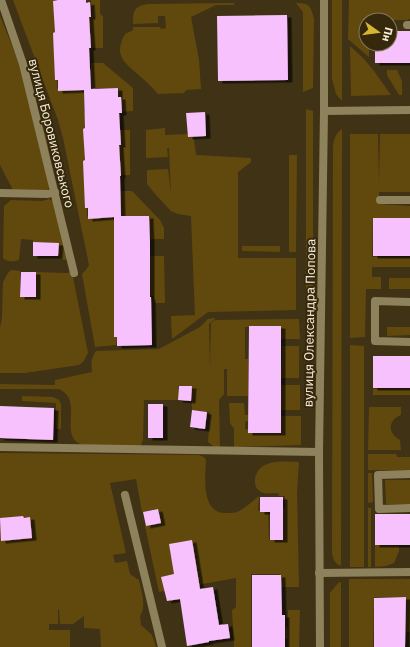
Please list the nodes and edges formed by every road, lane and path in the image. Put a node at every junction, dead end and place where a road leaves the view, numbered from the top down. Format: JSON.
{"nodes":[{"id":1,"x":1,"y":0,"type":"edge"},
{"id":2,"x":324,"y":0,"type":"edge"},
{"id":3,"x":410,"y":110,"type":"edge"},
{"id":4,"x":324,"y":111,"type":"junction"},
{"id":5,"x":55,"y":192,"type":"junction"},
{"id":6,"x":0,"y":193,"type":"edge"},
{"id":7,"x":380,"y":200,"type":"dead end"},
{"id":8,"x":410,"y":200,"type":"edge"},
{"id":9,"x":74,"y":273,"type":"dead end"},
{"id":10,"x":410,"y":302,"type":"edge"},
{"id":11,"x":410,"y":342,"type":"edge"},
{"id":12,"x":0,"y":447,"type":"edge"},
{"id":13,"x":319,"y":452,"type":"junction"},
{"id":14,"x":410,"y":474,"type":"edge"},
{"id":15,"x":125,"y":495,"type":"dead end"},
{"id":16,"x":410,"y":508,"type":"edge"},
{"id":17,"x":410,"y":572,"type":"edge"},
{"id":18,"x":319,"y":574,"type":"junction"},
{"id":19,"x":162,"y":647,"type":"edge"},
{"id":20,"x":320,"y":647,"type":"edge"}],
"edges":[{"from":1,"to":5,"type":"street","name":"вулиця Боровиковського"},
{"from":2,"to":4,"type":"street","name":"вулиця Олександра Попова"},
{"from":3,"to":4,"type":"street"},
{"from":4,"to":13,"type":"street","name":"вулиця Олександра Попова"},
{"from":5,"to":6,"type":"street"},
{"from":5,"to":9,"type":"street","name":"вулиця Боровиковського"},
{"from":7,"to":8,"type":"street"},
{"from":10,"to":11,"type":"street"},
{"from":12,"to":13,"type":"street"},
{"from":13,"to":18,"type":"street","name":"вулиця Олександра Попова"},
{"from":14,"to":16,"type":"street"},
{"from":15,"to":19,"type":"street"},
{"from":17,"to":18,"type":"street"},
{"from":18,"to":20,"type":"street","name":"вулиця Олександра Попова"}]}
